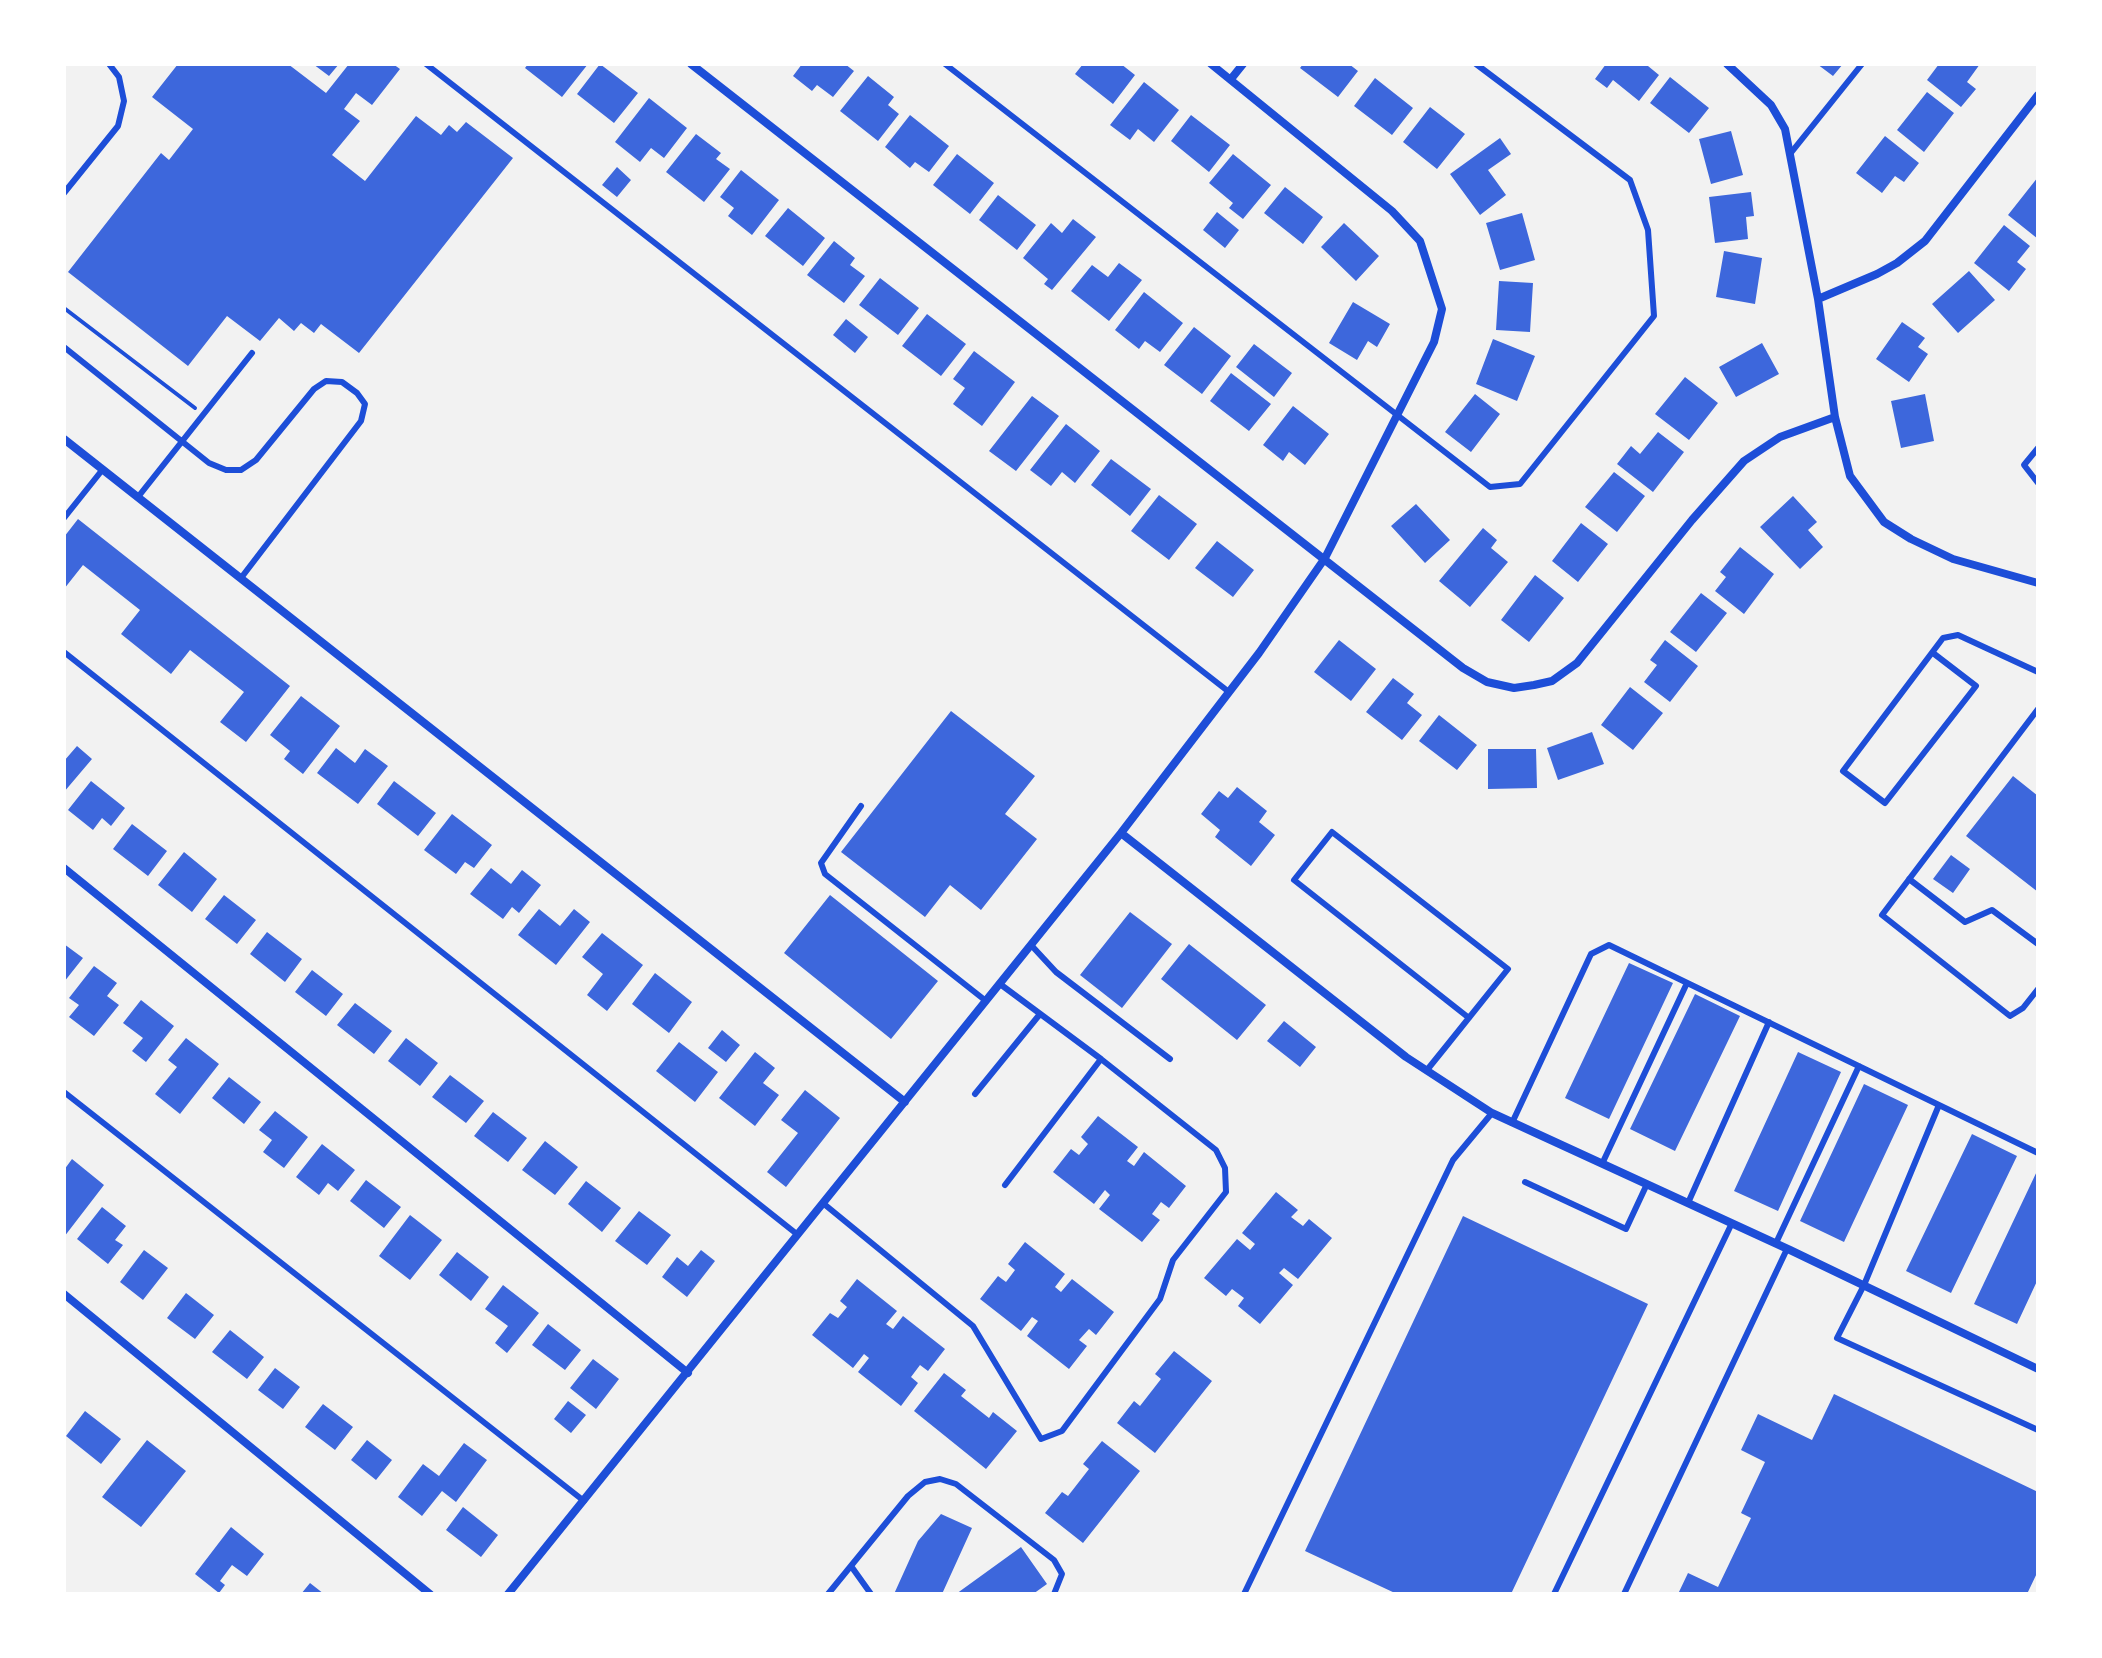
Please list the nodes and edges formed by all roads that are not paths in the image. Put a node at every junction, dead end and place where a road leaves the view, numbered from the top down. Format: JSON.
{"nodes":[{"id":1,"x":109,"y":64,"type":"edge"},
{"id":2,"x":426,"y":64,"type":"edge"},
{"id":3,"x":691,"y":64,"type":"edge"},
{"id":4,"x":945,"y":64,"type":"edge"},
{"id":5,"x":1211,"y":64,"type":"edge"},
{"id":6,"x":1243,"y":64,"type":"edge"},
{"id":7,"x":1476,"y":64,"type":"edge"},
{"id":8,"x":1727,"y":64,"type":"edge"},
{"id":9,"x":1862,"y":64,"type":"edge"},
{"id":10,"x":1231,"y":79,"type":"junction"},
{"id":11,"x":2038,"y":95,"type":"edge"},
{"id":12,"x":1790,"y":154,"type":"junction"},
{"id":13,"x":64,"y":193,"type":"edge"},
{"id":14,"x":1818,"y":299,"type":"junction"},
{"id":15,"x":64,"y":347,"type":"edge"},
{"id":16,"x":252,"y":353,"type":"dead end"},
{"id":17,"x":1397,"y":416,"type":"junction"},
{"id":18,"x":1835,"y":417,"type":"junction"},
{"id":19,"x":64,"y":439,"type":"edge"},
{"id":20,"x":182,"y":441,"type":"junction"},
{"id":21,"x":2038,"y":448,"type":"edge"},
{"id":22,"x":103,"y":469,"type":"junction"},
{"id":23,"x":2038,"y":483,"type":"edge"},
{"id":24,"x":138,"y":497,"type":"junction"},
{"id":25,"x":64,"y":518,"type":"edge"},
{"id":26,"x":1325,"y":558,"type":"junction"},
{"id":27,"x":241,"y":578,"type":"junction"},
{"id":28,"x":2038,"y":583,"type":"edge"},
{"id":29,"x":64,"y":652,"type":"edge"},
{"id":30,"x":1933,"y":653,"type":"junction"},
{"id":31,"x":2038,"y":672,"type":"edge"},
{"id":32,"x":1229,"y":692,"type":"junction"},
{"id":33,"x":2038,"y":709,"type":"edge"},
{"id":34,"x":861,"y":806,"type":"dead end"},
{"id":35,"x":1121,"y":833,"type":"junction"},
{"id":36,"x":64,"y":868,"type":"edge"},
{"id":37,"x":1909,"y":879,"type":"junction"},
{"id":38,"x":2038,"y":944,"type":"edge"},
{"id":39,"x":1031,"y":945,"type":"junction"},
{"id":40,"x":1687,"y":983,"type":"junction"},
{"id":41,"x":1000,"y":984,"type":"junction"},
{"id":42,"x":2038,"y":989,"type":"edge"},
{"id":43,"x":986,"y":1001,"type":"junction"},
{"id":44,"x":1040,"y":1014,"type":"junction"},
{"id":45,"x":1469,"y":1018,"type":"junction"},
{"id":46,"x":1769,"y":1022,"type":"junction"},
{"id":47,"x":1101,"y":1059,"type":"junction"},
{"id":48,"x":1170,"y":1059,"type":"dead end"},
{"id":49,"x":1859,"y":1066,"type":"junction"},
{"id":50,"x":1427,"y":1070,"type":"junction"},
{"id":51,"x":64,"y":1092,"type":"edge"},
{"id":52,"x":975,"y":1094,"type":"dead end"},
{"id":53,"x":905,"y":1102,"type":"junction"},
{"id":54,"x":1939,"y":1105,"type":"junction"},
{"id":55,"x":1492,"y":1113,"type":"junction"},
{"id":56,"x":1512,"y":1123,"type":"junction"},
{"id":57,"x":2038,"y":1153,"type":"edge"},
{"id":58,"x":1602,"y":1164,"type":"junction"},
{"id":59,"x":1525,"y":1182,"type":"dead end"},
{"id":60,"x":1647,"y":1184,"type":"junction"},
{"id":61,"x":1005,"y":1185,"type":"dead end"},
{"id":62,"x":1688,"y":1203,"type":"junction"},
{"id":63,"x":824,"y":1204,"type":"junction"},
{"id":64,"x":1732,"y":1223,"type":"junction"},
{"id":65,"x":798,"y":1235,"type":"junction"},
{"id":66,"x":1776,"y":1243,"type":"junction"},
{"id":67,"x":1787,"y":1249,"type":"junction"},
{"id":68,"x":1864,"y":1285,"type":"junction"},
{"id":69,"x":64,"y":1294,"type":"edge"},
{"id":70,"x":2038,"y":1369,"type":"edge"},
{"id":71,"x":688,"y":1373,"type":"junction"},
{"id":72,"x":2038,"y":1430,"type":"edge"},
{"id":73,"x":584,"y":1501,"type":"junction"},
{"id":74,"x":851,"y":1566,"type":"junction"},
{"id":75,"x":430,"y":1594,"type":"edge"},
{"id":76,"x":508,"y":1594,"type":"edge"},
{"id":77,"x":828,"y":1594,"type":"edge"},
{"id":78,"x":871,"y":1594,"type":"edge"},
{"id":79,"x":1054,"y":1594,"type":"edge"},
{"id":80,"x":1244,"y":1594,"type":"edge"},
{"id":81,"x":1554,"y":1594,"type":"edge"},
{"id":82,"x":1624,"y":1594,"type":"edge"}],
"edges":[{"from":1,"to":13,"type":"lane"},
{"from":2,"to":32,"type":"lane"},
{"from":3,"to":26,"type":"street"},
{"from":4,"to":17,"type":"lane"},
{"from":5,"to":10,"type":"street"},
{"from":6,"to":10,"type":"street"},
{"from":7,"to":17,"type":"lane"},
{"from":8,"to":12,"type":"street"},
{"from":9,"to":12,"type":"lane"},
{"from":10,"to":17,"type":"street"},
{"from":11,"to":14,"type":"street"},
{"from":12,"to":14,"type":"street"},
{"from":14,"to":18,"type":"street"},
{"from":15,"to":20,"type":"lane"},
{"from":16,"to":20,"type":"lane"},
{"from":17,"to":26,"type":"street"},
{"from":18,"to":26,"type":"street"},
{"from":18,"to":28,"type":"street"},
{"from":19,"to":22,"type":"street"},
{"from":20,"to":24,"type":"lane"},
{"from":20,"to":27,"type":"lane"},
{"from":21,"to":23,"type":"lane"},
{"from":22,"to":24,"type":"street"},
{"from":22,"to":25,"type":"lane"},
{"from":24,"to":27,"type":"street"},
{"from":26,"to":32,"type":"street"},
{"from":27,"to":53,"type":"street"},
{"from":29,"to":65,"type":"lane"},
{"from":30,"to":30,"type":"lane"},
{"from":30,"to":31,"type":"lane"},
{"from":32,"to":35,"type":"street"},
{"from":33,"to":37,"type":"lane"},
{"from":34,"to":43,"type":"lane"},
{"from":35,"to":39,"type":"street"},
{"from":35,"to":50,"type":"street"},
{"from":36,"to":71,"type":"street"},
{"from":37,"to":38,"type":"lane"},
{"from":37,"to":42,"type":"lane"},
{"from":39,"to":41,"type":"street"},
{"from":39,"to":48,"type":"lane"},
{"from":40,"to":46,"type":"lane"},
{"from":40,"to":56,"type":"lane"},
{"from":40,"to":58,"type":"lane"},
{"from":41,"to":43,"type":"street"},
{"from":41,"to":44,"type":"lane"},
{"from":43,"to":53,"type":"street"},
{"from":44,"to":47,"type":"lane"},
{"from":44,"to":52,"type":"lane"},
{"from":45,"to":45,"type":"lane"},
{"from":45,"to":50,"type":"lane"},
{"from":46,"to":49,"type":"lane"},
{"from":46,"to":62,"type":"lane"},
{"from":47,"to":61,"type":"lane"},
{"from":47,"to":63,"type":"lane"},
{"from":49,"to":54,"type":"lane"},
{"from":49,"to":66,"type":"lane"},
{"from":50,"to":55,"type":"street"},
{"from":51,"to":73,"type":"lane"},
{"from":53,"to":63,"type":"street"},
{"from":54,"to":57,"type":"lane"},
{"from":54,"to":68,"type":"lane"},
{"from":55,"to":56,"type":"street"},
{"from":55,"to":80,"type":"lane"},
{"from":56,"to":58,"type":"street"},
{"from":58,"to":60,"type":"street"},
{"from":59,"to":60,"type":"lane"},
{"from":60,"to":62,"type":"street"},
{"from":62,"to":64,"type":"street"},
{"from":63,"to":65,"type":"street"},
{"from":64,"to":66,"type":"street"},
{"from":64,"to":81,"type":"lane"},
{"from":65,"to":71,"type":"street"},
{"from":66,"to":67,"type":"street"},
{"from":67,"to":68,"type":"street"},
{"from":67,"to":82,"type":"lane"},
{"from":68,"to":70,"type":"street"},
{"from":68,"to":72,"type":"lane"},
{"from":69,"to":75,"type":"street"},
{"from":71,"to":73,"type":"street"},
{"from":73,"to":76,"type":"street"},
{"from":74,"to":77,"type":"lane"},
{"from":74,"to":78,"type":"lane"},
{"from":74,"to":79,"type":"lane"}]}
